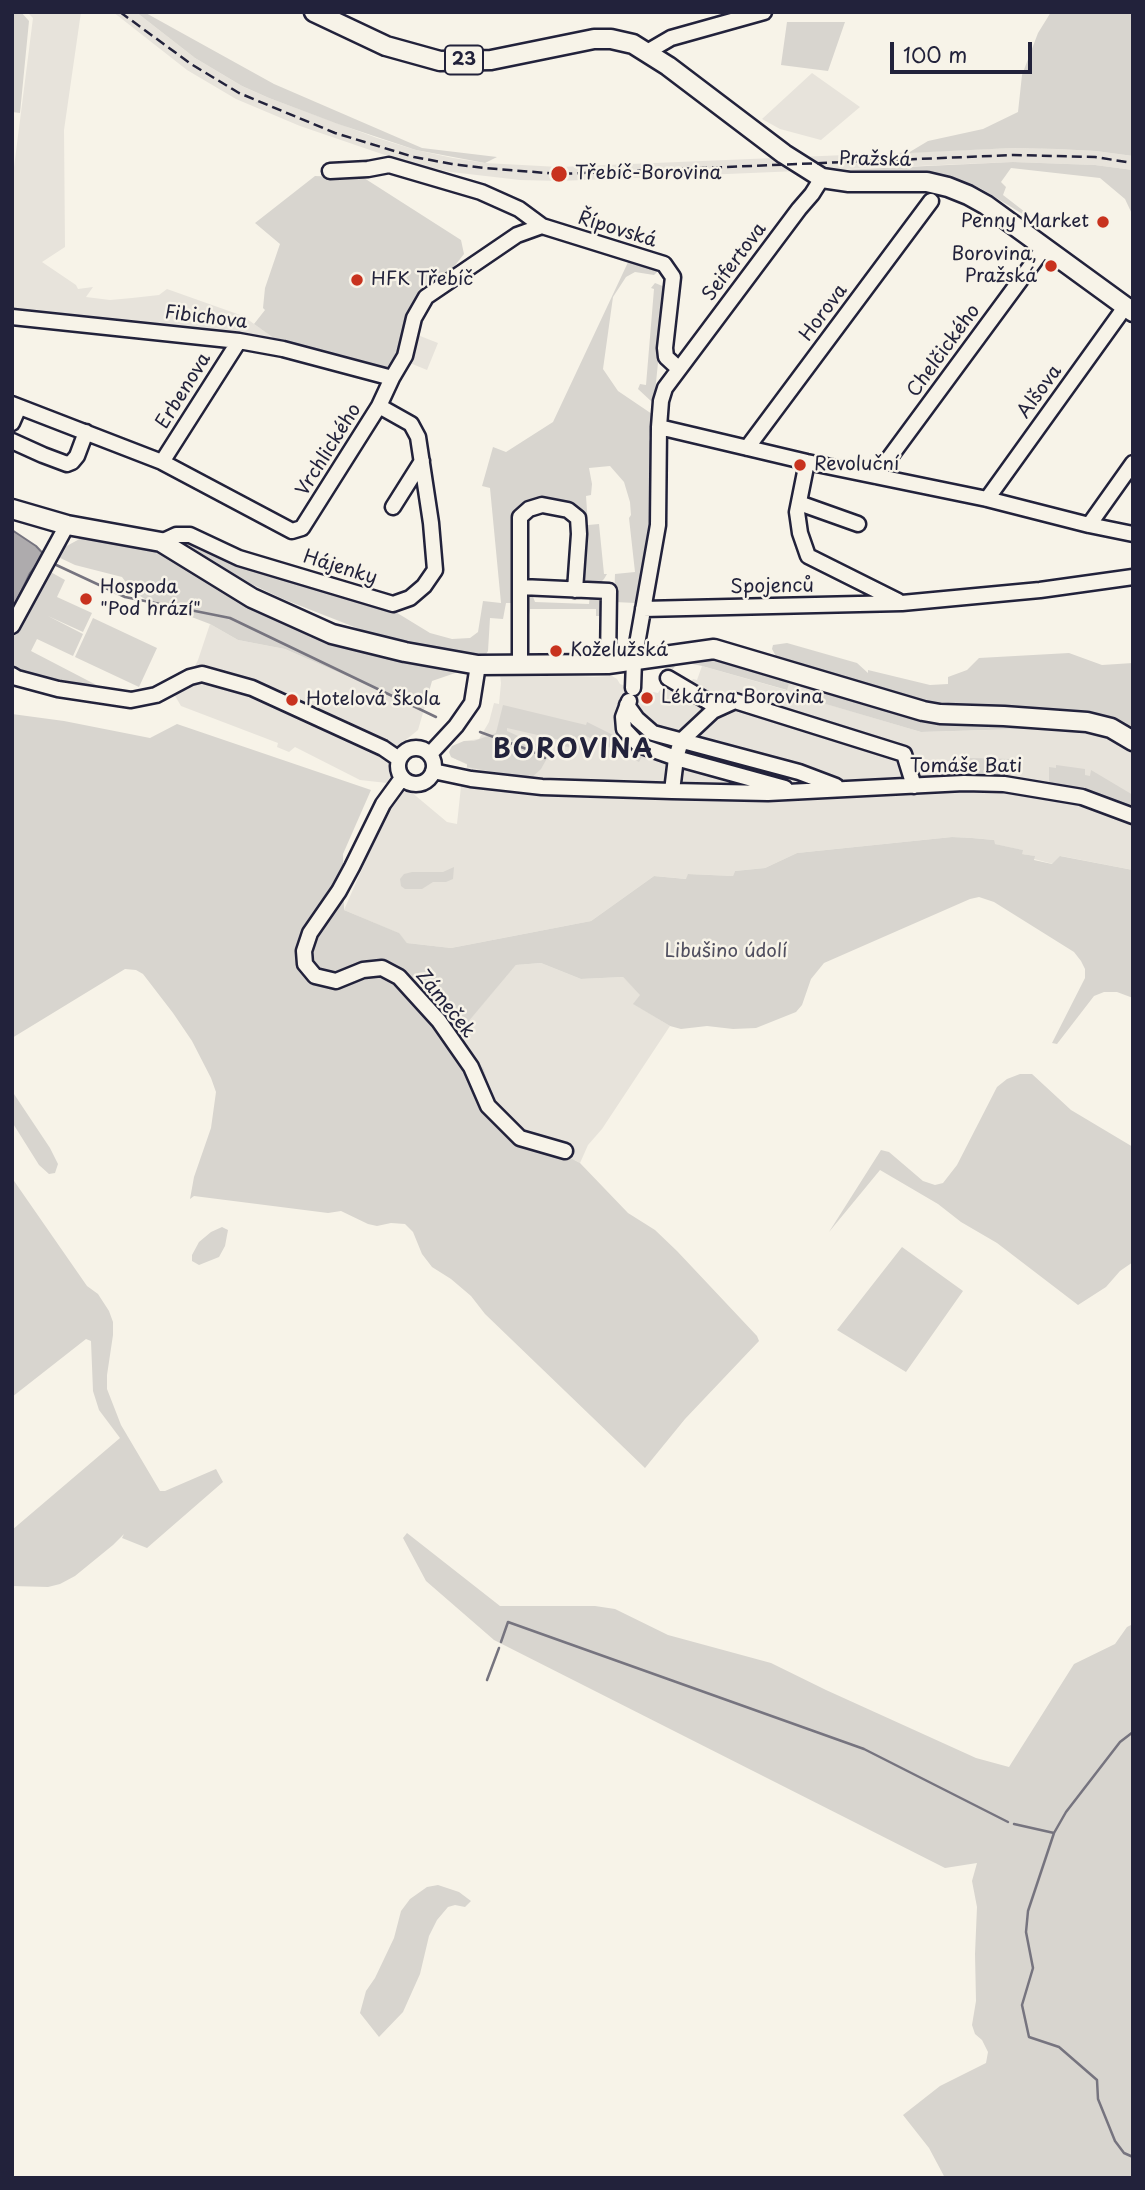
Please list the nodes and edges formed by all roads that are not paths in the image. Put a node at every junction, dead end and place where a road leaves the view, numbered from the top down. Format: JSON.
{"nodes":[{"id":1,"x":314,"y":12,"type":"edge"},
{"id":2,"x":764,"y":12,"type":"edge"},
{"id":3,"x":648,"y":52,"type":"junction"},
{"id":4,"x":330,"y":171,"type":"dead end"},
{"id":5,"x":822,"y":178,"type":"junction"},
{"id":6,"x":931,"y":201,"type":"dead end"},
{"id":7,"x":542,"y":226,"type":"junction"},
{"id":8,"x":1040,"y":253,"type":"junction"},
{"id":9,"x":1129,"y":310,"type":"edge"},
{"id":10,"x":12,"y":317,"type":"edge"},
{"id":11,"x":239,"y":341,"type":"junction"},
{"id":12,"x":679,"y":369,"type":"junction"},
{"id":13,"x":392,"y":377,"type":"junction"},
{"id":14,"x":379,"y":405,"type":"junction"},
{"id":15,"x":15,"y":406,"type":"edge"},
{"id":16,"x":12,"y":424,"type":"edge"},
{"id":17,"x":659,"y":427,"type":"junction"},
{"id":18,"x":86,"y":432,"type":"junction"},
{"id":19,"x":12,"y":441,"type":"edge"},
{"id":20,"x":747,"y":448,"type":"junction"},
{"id":21,"x":422,"y":461,"type":"junction"},
{"id":22,"x":162,"y":462,"type":"junction"},
{"id":23,"x":807,"y":462,"type":"junction"},
{"id":24,"x":1133,"y":463,"type":"edge"},
{"id":25,"x":876,"y":476,"type":"junction"},
{"id":26,"x":986,"y":499,"type":"junction"},
{"id":27,"x":799,"y":503,"type":"junction"},
{"id":28,"x":393,"y":507,"type":"dead end"},
{"id":29,"x":12,"y":509,"type":"edge"},
{"id":30,"x":858,"y":524,"type":"dead end"},
{"id":31,"x":67,"y":525,"type":"junction"},
{"id":32,"x":1089,"y":525,"type":"junction"},
{"id":33,"x":1133,"y":534,"type":"edge"},
{"id":34,"x":161,"y":542,"type":"junction"},
{"id":35,"x":1133,"y":577,"type":"edge"},
{"id":36,"x":521,"y":587,"type":"junction"},
{"id":37,"x":575,"y":590,"type":"junction"},
{"id":38,"x":902,"y":603,"type":"junction"},
{"id":39,"x":643,"y":609,"type":"junction"},
{"id":40,"x":12,"y":626,"type":"edge"},
{"id":41,"x":634,"y":661,"type":"junction"},
{"id":42,"x":520,"y":664,"type":"junction"},
{"id":43,"x":608,"y":664,"type":"junction"},
{"id":44,"x":478,"y":665,"type":"junction"},
{"id":45,"x":12,"y":675,"type":"edge"},
{"id":46,"x":668,"y":678,"type":"dead end"},
{"id":47,"x":630,"y":697,"type":"junction"},
{"id":48,"x":713,"y":711,"type":"junction"},
{"id":49,"x":681,"y":741,"type":"junction"},
{"id":50,"x":1133,"y":741,"type":"edge"},
{"id":51,"x":430,"y":754,"type":"junction"},
{"id":52,"x":676,"y":758,"type":"junction"},
{"id":53,"x":399,"y":760,"type":"junction"},
{"id":54,"x":433,"y":771,"type":"junction"},
{"id":55,"x":402,"y":778,"type":"junction"},
{"id":56,"x":914,"y":786,"type":"junction"},
{"id":57,"x":844,"y":789,"type":"junction"},
{"id":58,"x":795,"y":790,"type":"junction"},
{"id":59,"x":671,"y":792,"type":"junction"},
{"id":60,"x":1133,"y":816,"type":"edge"},
{"id":61,"x":565,"y":1151,"type":"dead end"}],
"edges":[{"from":1,"to":3,"type":"main road","name":"Pražská","number":"23"},
{"from":2,"to":3,"type":"street"},
{"from":3,"to":5,"type":"main road","name":"Pražská","number":"23"},
{"from":4,"to":7,"type":"street","name":"Řípovská"},
{"from":5,"to":8,"type":"main road","name":"Pražská","number":"23"},
{"from":5,"to":12,"type":"street","name":"Seifertova"},
{"from":6,"to":20,"type":"street","name":"Horova"},
{"from":7,"to":12,"type":"street","name":"Řípovská"},
{"from":7,"to":13,"type":"street","name":"Vrchlického"},
{"from":8,"to":9,"type":"main road","name":"Pražská","number":"23"},
{"from":8,"to":25,"type":"street","name":"Chelčického"},
{"from":9,"to":26,"type":"street","name":"Alšova"},
{"from":10,"to":11,"type":"street","name":"Fibichova"},
{"from":11,"to":13,"type":"street","name":"Fibichova"},
{"from":11,"to":22,"type":"street","name":"Erbenova"},
{"from":12,"to":17,"type":"street"},
{"from":13,"to":14,"type":"street","name":"Vrchlického"},
{"from":14,"to":21,"type":"street","name":"Hájenky"},
{"from":14,"to":22,"type":"street","name":"Vrchlického"},
{"from":15,"to":16,"type":"street","name":"Vrchlického"},
{"from":15,"to":18,"type":"street","name":"Vrchlického"},
{"from":17,"to":20,"type":"street"},
{"from":17,"to":39,"type":"street"},
{"from":18,"to":19,"type":"street"},
{"from":18,"to":22,"type":"street","name":"Vrchlického"},
{"from":20,"to":23,"type":"street"},
{"from":21,"to":28,"type":"street"},
{"from":21,"to":34,"type":"street","name":"Hájenky"},
{"from":23,"to":25,"type":"street"},
{"from":23,"to":27,"type":"street","name":"Spojenců"},
{"from":24,"to":32,"type":"street"},
{"from":25,"to":26,"type":"street"},
{"from":26,"to":32,"type":"street"},
{"from":27,"to":30,"type":"street"},
{"from":27,"to":38,"type":"street","name":"Spojenců"},
{"from":29,"to":31,"type":"main road"},
{"from":31,"to":34,"type":"main road"},
{"from":31,"to":40,"type":"street"},
{"from":32,"to":33,"type":"street"},
{"from":34,"to":44,"type":"main road"},
{"from":35,"to":38,"type":"street","name":"Spojenců"},
{"from":36,"to":37,"type":"street"},
{"from":36,"to":37,"type":"street"},
{"from":36,"to":42,"type":"street"},
{"from":37,"to":43,"type":"street"},
{"from":38,"to":39,"type":"street","name":"Spojenců"},
{"from":39,"to":41,"type":"street"},
{"from":41,"to":43,"type":"main road"},
{"from":41,"to":47,"type":"street","name":"Tomáše Bati"},
{"from":41,"to":50,"type":"main road"},
{"from":42,"to":43,"type":"main road"},
{"from":42,"to":44,"type":"main road"},
{"from":44,"to":51,"type":"street"},
{"from":45,"to":53,"type":"street"},
{"from":46,"to":48,"type":"street"},
{"from":47,"to":49,"type":"street"},
{"from":47,"to":52,"type":"street","name":"Tomáše Bati"},
{"from":48,"to":49,"type":"street"},
{"from":48,"to":56,"type":"street"},
{"from":49,"to":52,"type":"street"},
{"from":49,"to":57,"type":"street"},
{"from":51,"to":53,"type":"street"},
{"from":51,"to":54,"type":"street"},
{"from":52,"to":58,"type":"street","name":"Tomáše Bati"},
{"from":52,"to":59,"type":"street"},
{"from":53,"to":55,"type":"street"},
{"from":54,"to":55,"type":"street","name":"Tomáše Bati"},
{"from":54,"to":59,"type":"street","name":"Tomáše Bati"},
{"from":55,"to":61,"type":"street","name":"Zámeček"},
{"from":56,"to":57,"type":"street","name":"Tomáše Bati"},
{"from":56,"to":60,"type":"street","name":"Tomáše Bati"},
{"from":57,"to":58,"type":"street","name":"Tomáše Bati"},
{"from":58,"to":59,"type":"street","name":"Tomáše Bati"}]}
